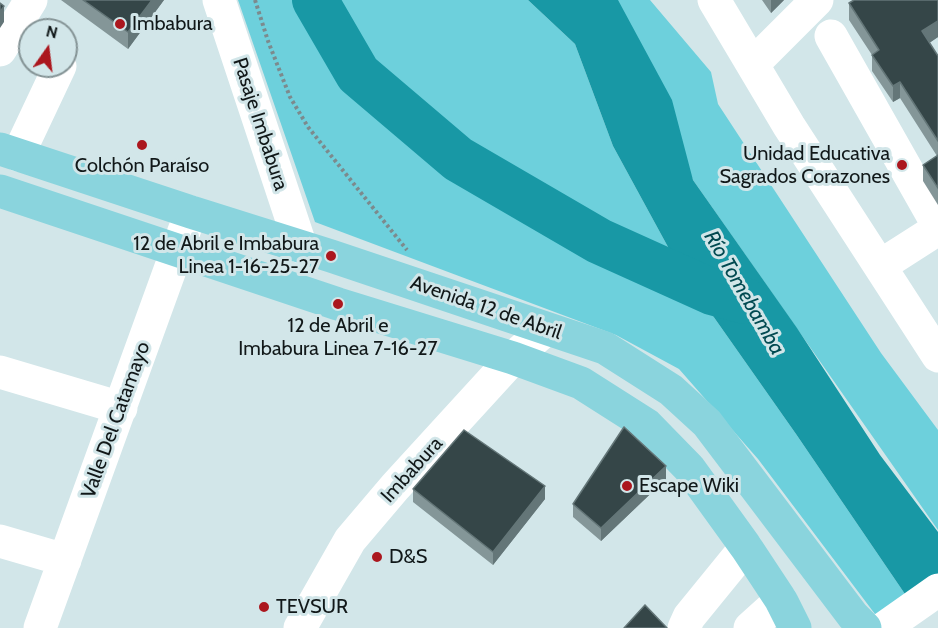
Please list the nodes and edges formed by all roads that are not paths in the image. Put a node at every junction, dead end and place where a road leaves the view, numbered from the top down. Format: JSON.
{"nodes":[{"id":1,"x":31,"y":0,"type":"edge"},
{"id":2,"x":219,"y":0,"type":"edge"},
{"id":3,"x":817,"y":0,"type":"edge"},
{"id":4,"x":728,"y":6,"type":"edge"},
{"id":5,"x":831,"y":36,"type":"dead end"},
{"id":6,"x":0,"y":50,"type":"edge"},
{"id":7,"x":753,"y":64,"type":"junction"},
{"id":8,"x":52,"y":78,"type":"edge"},
{"id":9,"x":9,"y":152,"type":"edge"},
{"id":10,"x":0,"y":191,"type":"edge"},
{"id":11,"x":191,"y":213,"type":"junction"},
{"id":12,"x":938,"y":227,"type":"edge"},
{"id":13,"x":301,"y":247,"type":"junction"},
{"id":14,"x":177,"y":250,"type":"junction"},
{"id":15,"x":880,"y":266,"type":"junction"},
{"id":16,"x":546,"y":329,"type":"junction"},
{"id":17,"x":938,"y":356,"type":"edge"},
{"id":18,"x":513,"y":358,"type":"junction"},
{"id":19,"x":0,"y":372,"type":"edge"},
{"id":20,"x":121,"y":408,"type":"junction"},
{"id":21,"x":0,"y":541,"type":"edge"},
{"id":22,"x":746,"y":547,"type":"junction"},
{"id":23,"x":65,"y":560,"type":"junction"},
{"id":24,"x":938,"y":590,"type":"edge"},
{"id":25,"x":788,"y":614,"type":"edge"},
{"id":26,"x":40,"y":628,"type":"edge"},
{"id":27,"x":300,"y":628,"type":"edge"},
{"id":28,"x":684,"y":628,"type":"edge"},
{"id":29,"x":750,"y":628,"type":"edge"},
{"id":30,"x":865,"y":628,"type":"edge"},
{"id":31,"x":885,"y":628,"type":"edge"}],
"edges":[{"from":1,"to":6,"type":"street"},
{"from":2,"to":13,"type":"street","name":"Pasaje Imbabura"},
{"from":3,"to":7,"type":"street"},
{"from":4,"to":7,"type":"street"},
{"from":5,"to":12,"type":"street"},
{"from":7,"to":15,"type":"street"},
{"from":8,"to":9,"type":"street"},
{"from":9,"to":11,"type":"main road","name":"Avenida 12 de Abril"},
{"from":10,"to":14,"type":"main road","name":"Avenida 12 de Abril"},
{"from":11,"to":13,"type":"main road","name":"Avenida 12 de Abril"},
{"from":11,"to":14,"type":"street","name":"Valle Del Catamayo"},
{"from":12,"to":15,"type":"street"},
{"from":13,"to":16,"type":"main road","name":"Avenida 12 de Abril"},
{"from":14,"to":18,"type":"main road","name":"Avenida 12 de Abril"},
{"from":14,"to":20,"type":"street","name":"Valle Del Catamayo"},
{"from":15,"to":17,"type":"street"},
{"from":16,"to":18,"type":"street","name":"Imbabura"},
{"from":16,"to":30,"type":"main road","name":"Avenida 12 de Abril"},
{"from":18,"to":22,"type":"main road","name":"Avenida 12 de Abril"},
{"from":18,"to":27,"type":"street","name":"Imbabura"},
{"from":19,"to":20,"type":"street"},
{"from":20,"to":23,"type":"street","name":"Valle Del Catamayo"},
{"from":21,"to":23,"type":"street"},
{"from":22,"to":25,"type":"main road","name":"Avenida 12 de Abril"},
{"from":22,"to":28,"type":"street"},
{"from":23,"to":26,"type":"street","name":"Valle Del Catamayo"},
{"from":24,"to":31,"type":"street"},
{"from":25,"to":29,"type":"street"}]}
